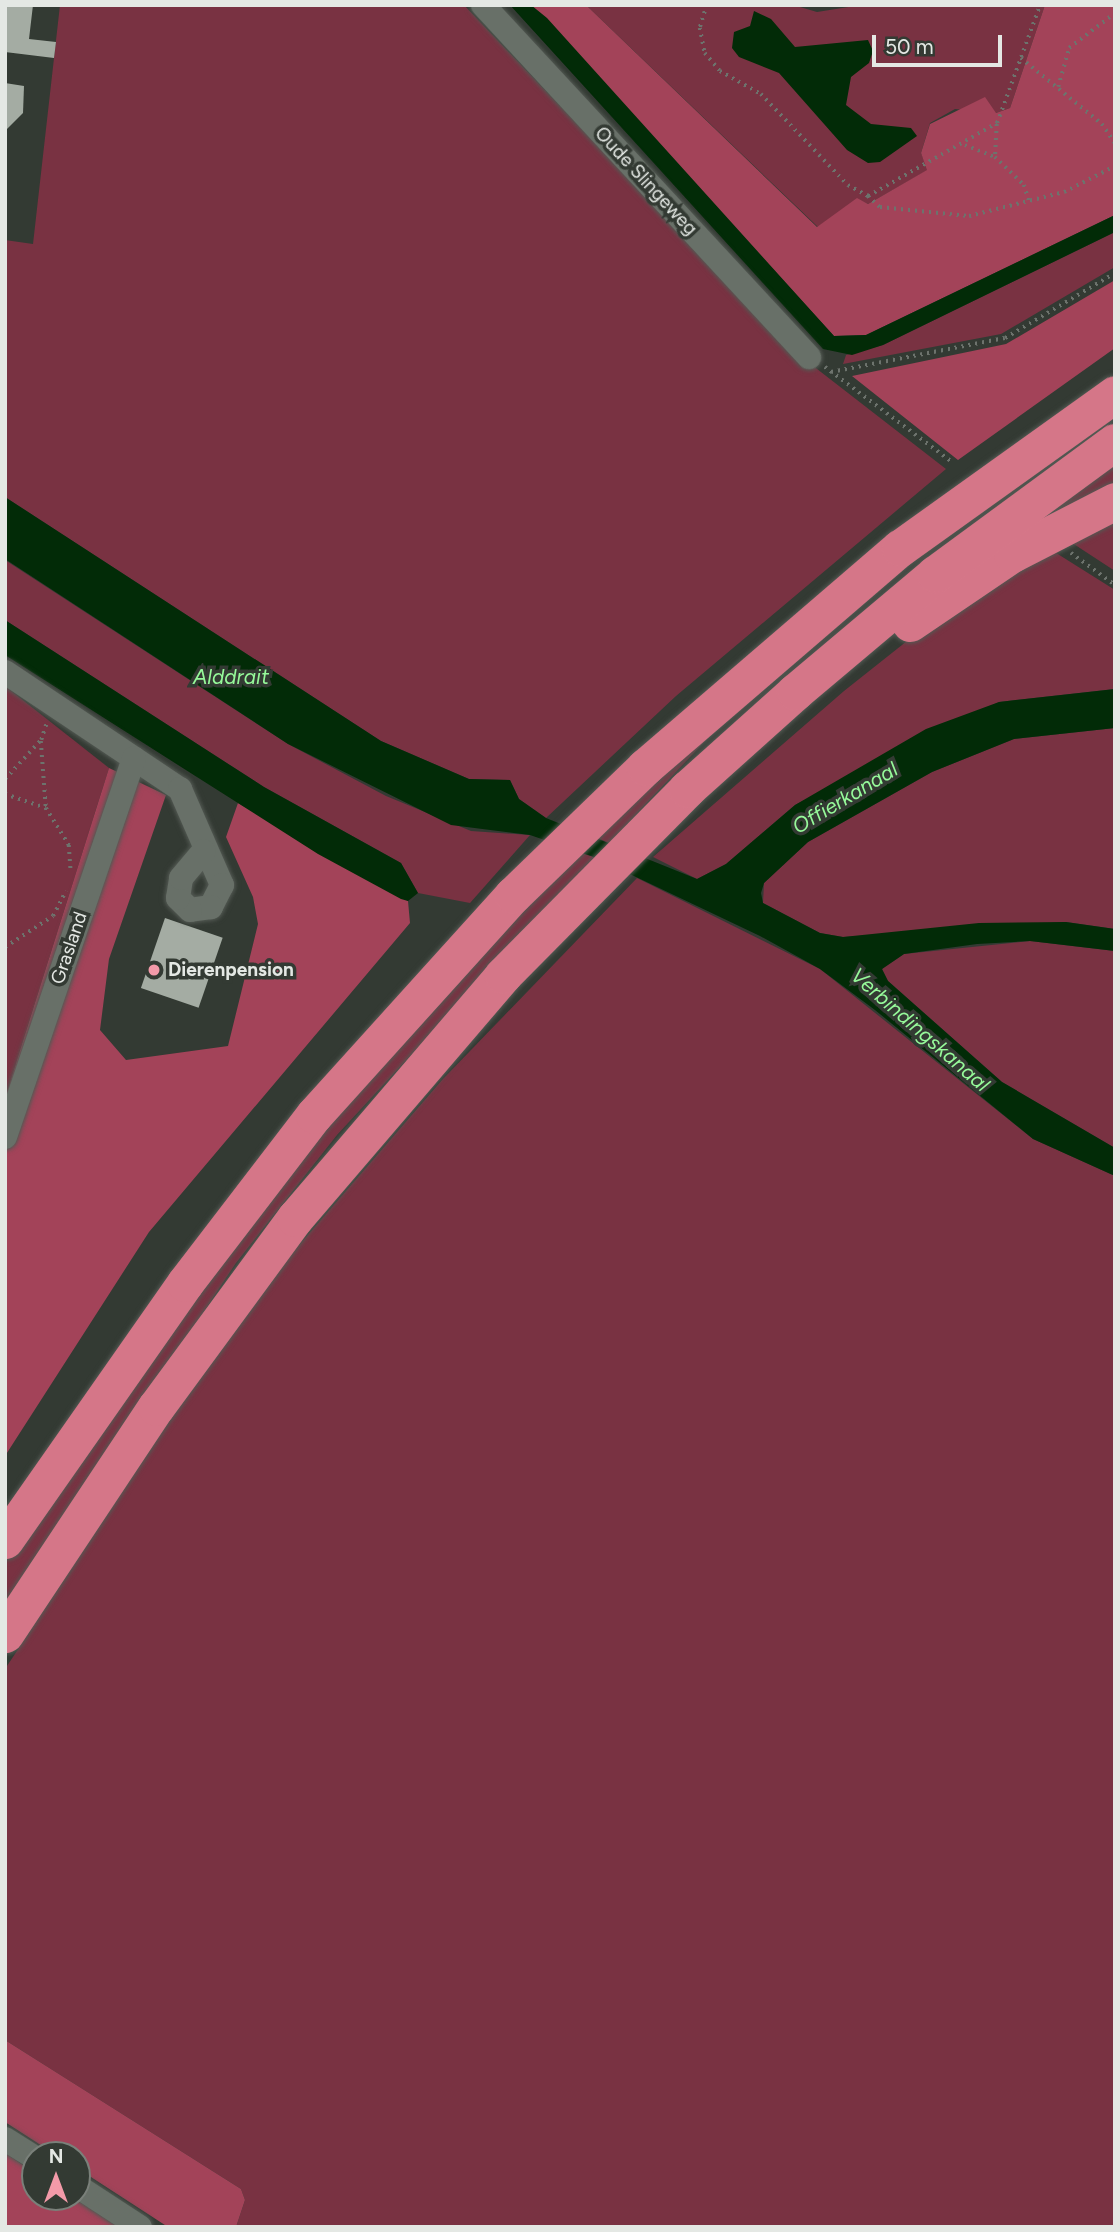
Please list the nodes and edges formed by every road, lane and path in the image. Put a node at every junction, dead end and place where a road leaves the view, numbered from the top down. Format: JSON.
{"nodes":[{"id":1,"x":482,"y":5,"type":"edge"},
{"id":2,"x":707,"y":5,"type":"edge"},
{"id":3,"x":1040,"y":5,"type":"edge"},
{"id":4,"x":1115,"y":13,"type":"edge"},
{"id":5,"x":1021,"y":58,"type":"junction"},
{"id":6,"x":1058,"y":87,"type":"junction"},
{"id":7,"x":997,"y":123,"type":"junction"},
{"id":8,"x":1115,"y":143,"type":"edge"},
{"id":9,"x":963,"y":144,"type":"junction"},
{"id":10,"x":995,"y":157,"type":"junction"},
{"id":11,"x":1115,"y":166,"type":"edge"},
{"id":12,"x":868,"y":196,"type":"junction"},
{"id":13,"x":1030,"y":200,"type":"junction"},
{"id":14,"x":1115,"y":273,"type":"edge"},
{"id":15,"x":809,"y":357,"type":"dead end"},
{"id":16,"x":1115,"y":394,"type":"edge"},
{"id":17,"x":1115,"y":442,"type":"edge"},
{"id":18,"x":952,"y":462,"type":"dead end"},
{"id":19,"x":1115,"y":501,"type":"edge"},
{"id":20,"x":1071,"y":553,"type":"dead end"},
{"id":21,"x":1115,"y":585,"type":"edge"},
{"id":22,"x":5,"y":672,"type":"edge"},
{"id":23,"x":53,"y":704,"type":"junction"},
{"id":24,"x":41,"y":740,"type":"junction"},
{"id":25,"x":134,"y":758,"type":"junction"},
{"id":26,"x":5,"y":779,"type":"edge"},
{"id":27,"x":687,"y":789,"type":"junction"},
{"id":28,"x":5,"y":794,"type":"edge"},
{"id":29,"x":46,"y":808,"type":"junction"},
{"id":30,"x":204,"y":851,"type":"dead end"},
{"id":31,"x":5,"y":947,"type":"edge"},
{"id":32,"x":5,"y":1137,"type":"edge"},
{"id":33,"x":5,"y":1540,"type":"edge"},
{"id":34,"x":5,"y":1634,"type":"edge"},
{"id":35,"x":5,"y":2139,"type":"edge"},
{"id":36,"x":21,"y":2149,"type":"edge"},
{"id":37,"x":91,"y":2195,"type":"edge"},
{"id":38,"x":140,"y":2227,"type":"edge"}],
"edges":[{"from":1,"to":15,"type":"street","name":"Oude Slingeweg"},
{"from":2,"to":12,"type":"path"},
{"from":3,"to":5,"type":"path"},
{"from":4,"to":6,"type":"path"},
{"from":5,"to":6,"type":"path"},
{"from":5,"to":7,"type":"path"},
{"from":6,"to":8,"type":"path"},
{"from":7,"to":9,"type":"path"},
{"from":7,"to":10,"type":"path"},
{"from":9,"to":10,"type":"path"},
{"from":9,"to":12,"type":"path"},
{"from":10,"to":13,"type":"path"},
{"from":11,"to":13,"type":"path"},
{"from":12,"to":13,"type":"path"},
{"from":14,"to":18,"type":"path"},
{"from":16,"to":33,"type":"highway"},
{"from":17,"to":27,"type":"highway"},
{"from":19,"to":27,"type":"highway"},
{"from":20,"to":21,"type":"path"},
{"from":22,"to":23,"type":"street"},
{"from":23,"to":24,"type":"path"},
{"from":23,"to":25,"type":"street"},
{"from":24,"to":26,"type":"path"},
{"from":24,"to":29,"type":"path"},
{"from":25,"to":30,"type":"street"},
{"from":25,"to":32,"type":"street","name":"Grasland"},
{"from":27,"to":34,"type":"highway"},
{"from":28,"to":29,"type":"path"},
{"from":29,"to":31,"type":"path"},
{"from":35,"to":36,"type":"street"},
{"from":37,"to":38,"type":"street"}]}
